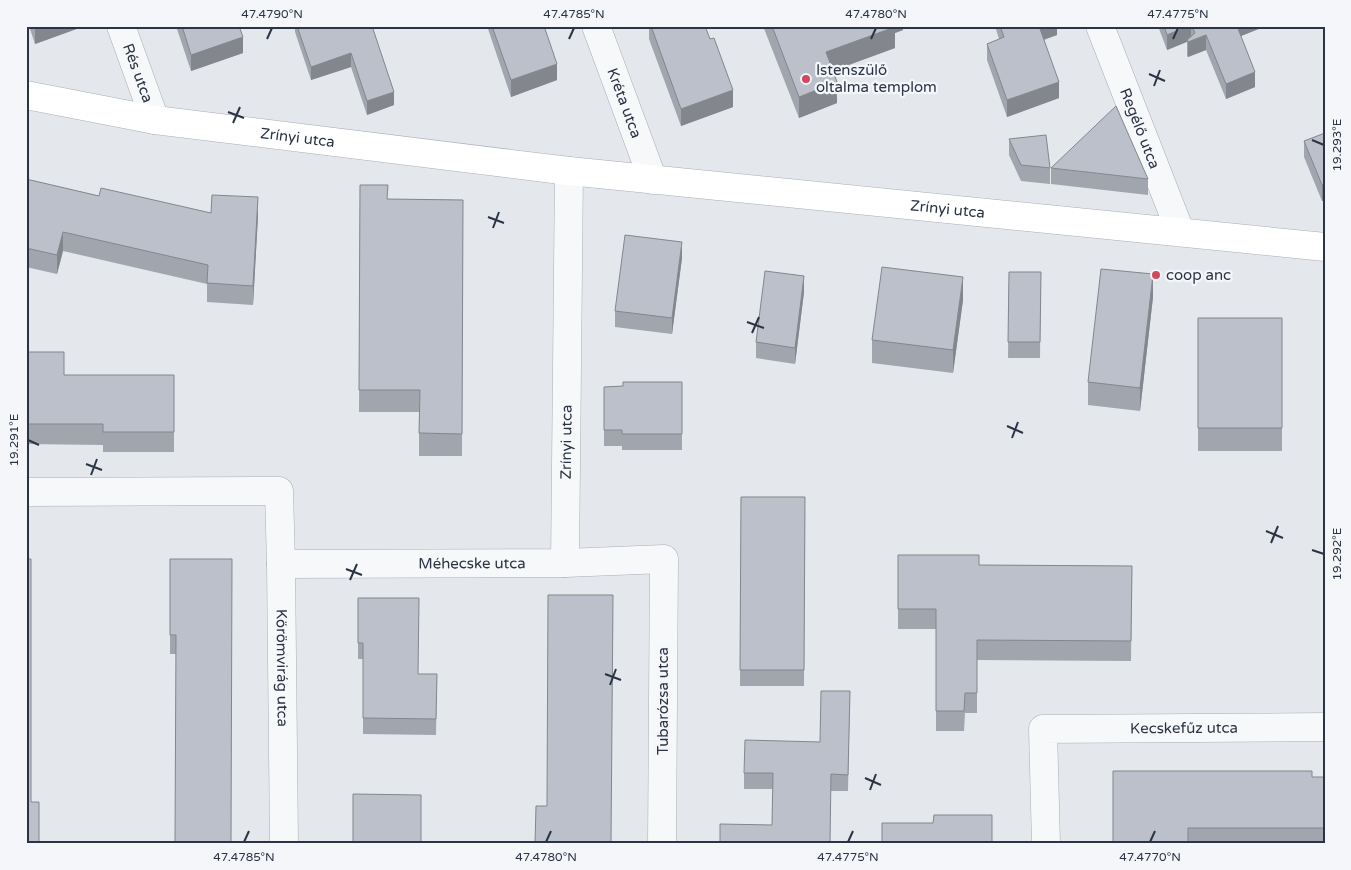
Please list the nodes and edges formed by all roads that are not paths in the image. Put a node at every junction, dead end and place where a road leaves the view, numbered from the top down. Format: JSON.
{"nodes":[{"id":1,"x":121,"y":26,"type":"edge"},
{"id":2,"x":596,"y":26,"type":"edge"},
{"id":3,"x":1100,"y":26,"type":"edge"},
{"id":4,"x":26,"y":95,"type":"edge"},
{"id":5,"x":155,"y":120,"type":"junction"},
{"id":6,"x":569,"y":171,"type":"junction"},
{"id":7,"x":654,"y":180,"type":"junction"},
{"id":8,"x":1180,"y":231,"type":"junction"},
{"id":9,"x":1325,"y":247,"type":"edge"},
{"id":10,"x":26,"y":492,"type":"edge"},
{"id":11,"x":664,"y":559,"type":"joint"},
{"id":12,"x":565,"y":563,"type":"junction"},
{"id":13,"x":281,"y":564,"type":"junction"},
{"id":14,"x":1325,"y":727,"type":"edge"},
{"id":15,"x":284,"y":844,"type":"edge"},
{"id":16,"x":662,"y":844,"type":"edge"},
{"id":17,"x":1046,"y":844,"type":"edge"}],
"edges":[{"from":1,"to":5,"type":"street","name":"Rés utca"},
{"from":2,"to":7,"type":"street","name":"Kréta utca"},
{"from":3,"to":8,"type":"street","name":"Regélő utca"},
{"from":4,"to":5,"type":"main road","name":"Zrínyi utca"},
{"from":5,"to":6,"type":"main road","name":"Zrínyi utca"},
{"from":6,"to":7,"type":"main road","name":"Zrínyi utca"},
{"from":6,"to":12,"type":"street","name":"Zrínyi utca"},
{"from":7,"to":8,"type":"main road","name":"Zrínyi utca"},
{"from":8,"to":9,"type":"main road","name":"Zrínyi utca"},
{"from":10,"to":13,"type":"street","name":"Körömvirág utca"},
{"from":11,"to":12,"type":"street","name":"Méhecske utca"},
{"from":11,"to":16,"type":"street","name":"Tubarózsa utca"},
{"from":12,"to":13,"type":"street","name":"Méhecske utca"},
{"from":13,"to":15,"type":"street","name":"Körömvirág utca"},
{"from":14,"to":17,"type":"street","name":"Kecskefűz utca"}]}
